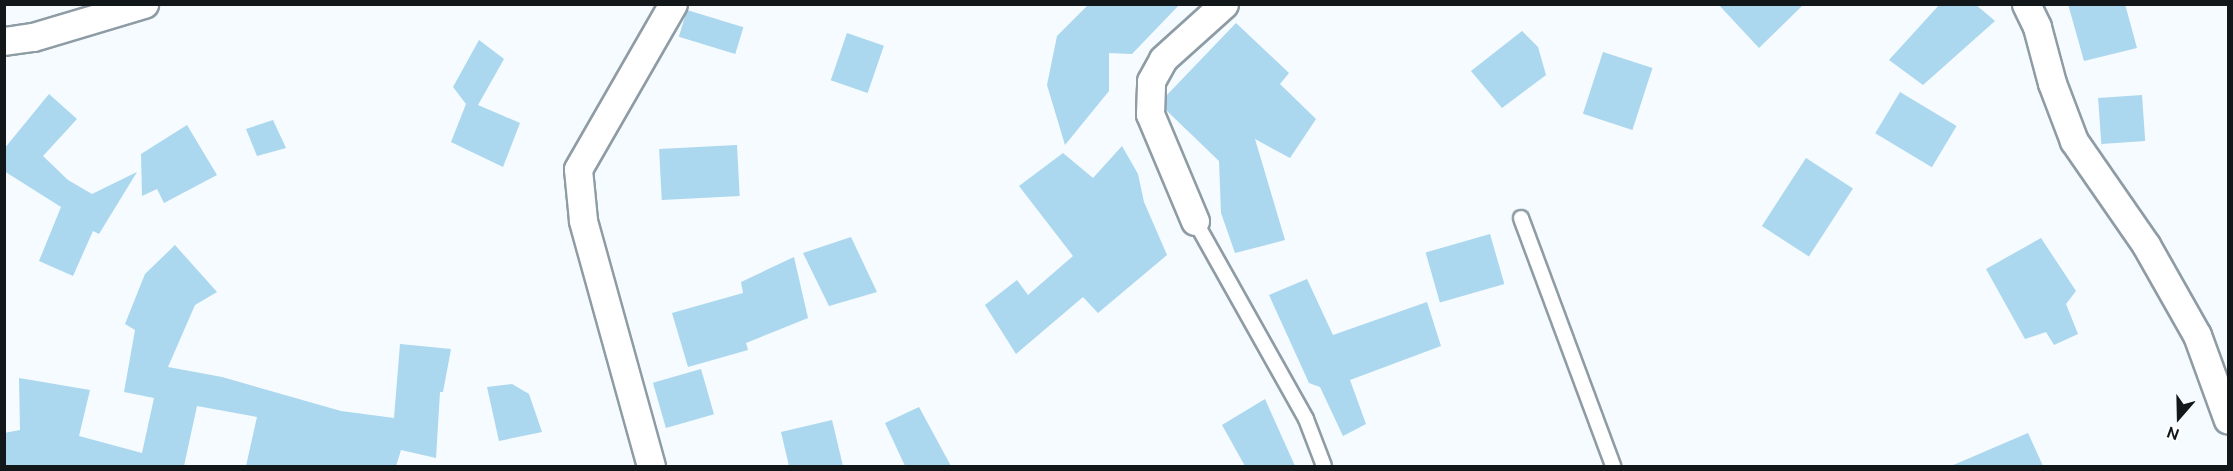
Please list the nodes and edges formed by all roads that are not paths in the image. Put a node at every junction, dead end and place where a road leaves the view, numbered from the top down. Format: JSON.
{"nodes":[{"id":1,"x":144,"y":4,"type":"edge"},
{"id":2,"x":673,"y":4,"type":"edge"},
{"id":3,"x":1224,"y":4,"type":"edge"},
{"id":4,"x":2026,"y":4,"type":"edge"},
{"id":5,"x":4,"y":41,"type":"edge"},
{"id":6,"x":1521,"y":218,"type":"dead end"},
{"id":7,"x":1195,"y":221,"type":"joint"},
{"id":8,"x":2229,"y":420,"type":"edge"},
{"id":9,"x":651,"y":466,"type":"edge"},
{"id":10,"x":1324,"y":466,"type":"edge"},
{"id":11,"x":1613,"y":466,"type":"edge"}],
"edges":[{"from":1,"to":5,"type":"street"},
{"from":2,"to":9,"type":"street"},
{"from":3,"to":7,"type":"street"},
{"from":4,"to":8,"type":"street"},
{"from":6,"to":11,"type":"lane"},
{"from":7,"to":10,"type":"lane"}]}
